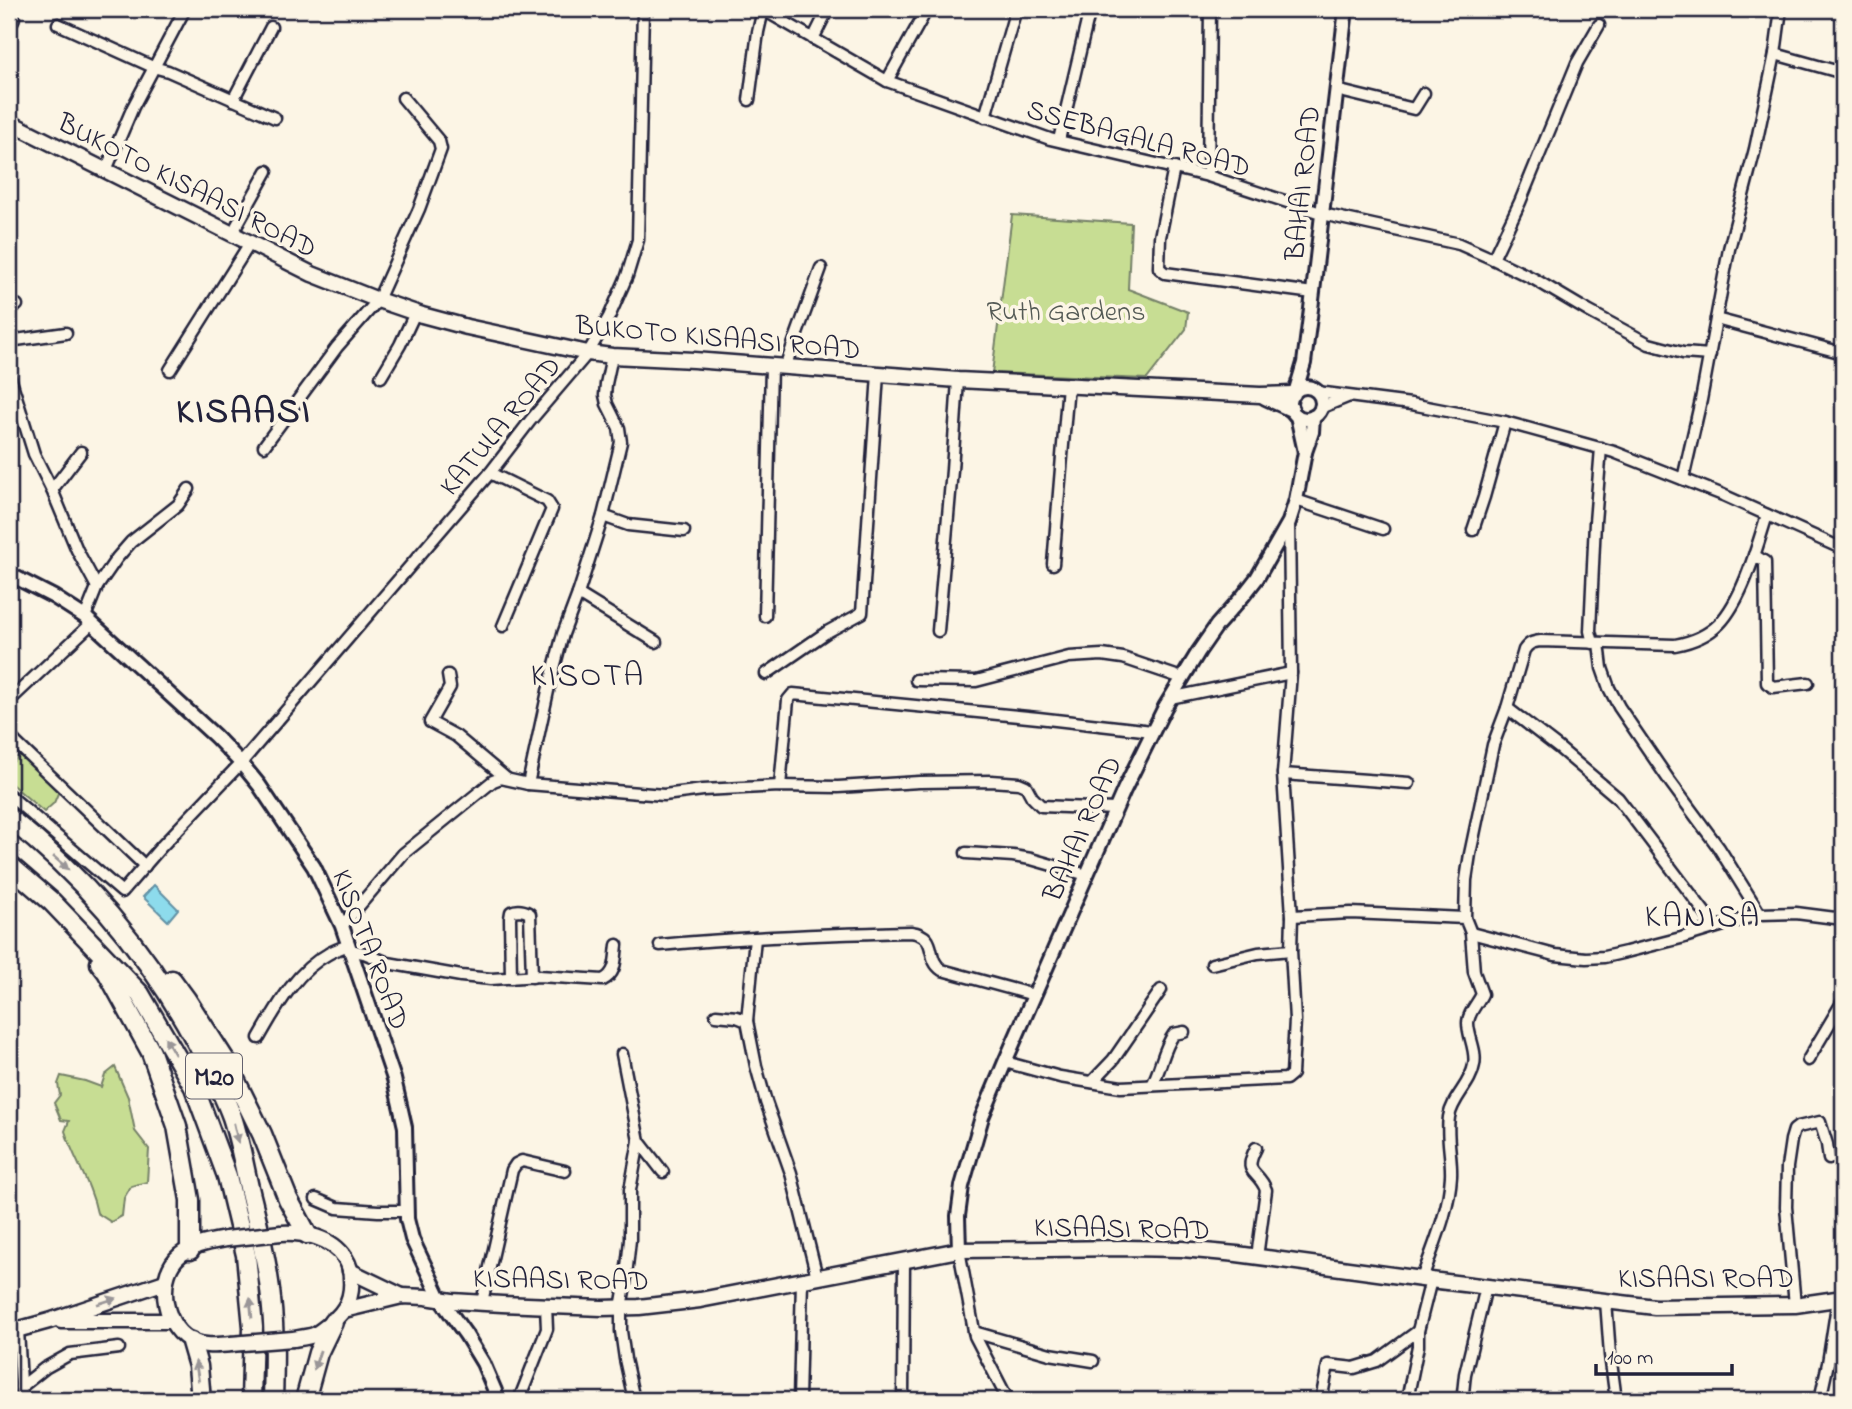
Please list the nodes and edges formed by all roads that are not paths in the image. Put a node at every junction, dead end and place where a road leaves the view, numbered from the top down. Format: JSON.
{"nodes":[{"id":1,"x":185,"y":9,"type":"edge"},
{"id":2,"x":643,"y":9,"type":"edge"},
{"id":3,"x":763,"y":9,"type":"edge"},
{"id":4,"x":828,"y":9,"type":"edge"},
{"id":5,"x":927,"y":9,"type":"edge"},
{"id":6,"x":1016,"y":9,"type":"edge"},
{"id":7,"x":1090,"y":9,"type":"edge"},
{"id":8,"x":1209,"y":9,"type":"edge"},
{"id":9,"x":1346,"y":9,"type":"edge"},
{"id":10,"x":1781,"y":9,"type":"edge"},
{"id":11,"x":14,"y":19,"type":"dead end"},
{"id":12,"x":58,"y":24,"type":"dead end"},
{"id":13,"x":1598,"y":25,"type":"dead end"},
{"id":14,"x":271,"y":27,"type":"dead end"},
{"id":15,"x":9,"y":29,"type":"edge"},
{"id":16,"x":813,"y":39,"type":"junction"},
{"id":17,"x":1775,"y":54,"type":"junction"},
{"id":18,"x":153,"y":67,"type":"junction"},
{"id":19,"x":1843,"y":73,"type":"edge"},
{"id":20,"x":887,"y":82,"type":"junction"},
{"id":21,"x":1336,"y":90,"type":"junction"},
{"id":22,"x":1424,"y":93,"type":"dead end"},
{"id":23,"x":403,"y":98,"type":"dead end"},
{"id":24,"x":233,"y":100,"type":"junction"},
{"id":25,"x":749,"y":100,"type":"dead end"},
{"id":26,"x":985,"y":117,"type":"junction"},
{"id":27,"x":275,"y":118,"type":"dead end"},
{"id":28,"x":9,"y":122,"type":"edge"},
{"id":29,"x":1059,"y":141,"type":"junction"},
{"id":30,"x":1174,"y":168,"type":"junction"},
{"id":31,"x":106,"y":170,"type":"junction"},
{"id":32,"x":267,"y":171,"type":"dead end"},
{"id":33,"x":1208,"y":176,"type":"junction"},
{"id":34,"x":1323,"y":214,"type":"junction"},
{"id":35,"x":232,"y":234,"type":"junction"},
{"id":36,"x":250,"y":243,"type":"junction"},
{"id":37,"x":1493,"y":259,"type":"junction"},
{"id":38,"x":821,"y":268,"type":"dead end"},
{"id":39,"x":1313,"y":293,"type":"junction"},
{"id":40,"x":378,"y":300,"type":"junction"},
{"id":41,"x":415,"y":313,"type":"junction"},
{"id":42,"x":1716,"y":319,"type":"junction"},
{"id":43,"x":66,"y":332,"type":"dead end"},
{"id":44,"x":9,"y":341,"type":"edge"},
{"id":45,"x":588,"y":353,"type":"junction"},
{"id":46,"x":1843,"y":353,"type":"edge"},
{"id":47,"x":1710,"y":355,"type":"junction"},
{"id":48,"x":612,"y":356,"type":"junction"},
{"id":49,"x":1304,"y":363,"type":"junction"},
{"id":50,"x":778,"y":366,"type":"junction"},
{"id":51,"x":170,"y":370,"type":"dead end"},
{"id":52,"x":9,"y":374,"type":"edge"},
{"id":53,"x":878,"y":374,"type":"junction"},
{"id":54,"x":381,"y":377,"type":"dead end"},
{"id":55,"x":958,"y":380,"type":"junction"},
{"id":56,"x":1068,"y":385,"type":"junction"},
{"id":57,"x":1315,"y":390,"type":"junction"},
{"id":58,"x":1347,"y":396,"type":"junction"},
{"id":59,"x":1294,"y":402,"type":"junction"},
{"id":60,"x":1317,"y":413,"type":"junction"},
{"id":61,"x":1505,"y":422,"type":"junction"},
{"id":62,"x":264,"y":446,"type":"dead end"},
{"id":63,"x":1601,"y":448,"type":"junction"},
{"id":64,"x":81,"y":452,"type":"dead end"},
{"id":65,"x":1305,"y":452,"type":"junction"},
{"id":66,"x":490,"y":473,"type":"junction"},
{"id":67,"x":1683,"y":479,"type":"junction"},
{"id":68,"x":189,"y":489,"type":"dead end"},
{"id":69,"x":52,"y":490,"type":"junction"},
{"id":70,"x":1296,"y":500,"type":"junction"},
{"id":71,"x":1767,"y":515,"type":"junction"},
{"id":72,"x":603,"y":516,"type":"junction"},
{"id":73,"x":1289,"y":522,"type":"junction"},
{"id":74,"x":1383,"y":529,"type":"dead end"},
{"id":75,"x":1473,"y":530,"type":"dead end"},
{"id":76,"x":684,"y":531,"type":"dead end"},
{"id":77,"x":1843,"y":549,"type":"edge"},
{"id":78,"x":1754,"y":555,"type":"junction"},
{"id":79,"x":1053,"y":564,"type":"dead end"},
{"id":80,"x":9,"y":574,"type":"edge"},
{"id":81,"x":97,"y":587,"type":"junction"},
{"id":82,"x":578,"y":594,"type":"junction"},
{"id":83,"x":765,"y":616,"type":"dead end"},
{"id":84,"x":88,"y":620,"type":"junction"},
{"id":85,"x":503,"y":625,"type":"dead end"},
{"id":86,"x":938,"y":631,"type":"dead end"},
{"id":87,"x":656,"y":642,"type":"dead end"},
{"id":88,"x":1596,"y":643,"type":"junction"},
{"id":89,"x":1290,"y":673,"type":"junction"},
{"id":90,"x":765,"y":674,"type":"dead end"},
{"id":91,"x":448,"y":675,"type":"dead end"},
{"id":92,"x":1182,"y":678,"type":"junction"},
{"id":93,"x":916,"y":680,"type":"dead end"},
{"id":94,"x":1808,"y":684,"type":"dead end"},
{"id":95,"x":1170,"y":698,"type":"junction"},
{"id":96,"x":9,"y":701,"type":"edge"},
{"id":97,"x":1507,"y":708,"type":"junction"},
{"id":98,"x":1152,"y":731,"type":"junction"},
{"id":99,"x":11,"y":742,"type":"edge"},
{"id":100,"x":241,"y":763,"type":"junction"},
{"id":101,"x":1283,"y":775,"type":"junction"},
{"id":102,"x":507,"y":779,"type":"junction"},
{"id":103,"x":1409,"y":783,"type":"dead end"},
{"id":104,"x":528,"y":784,"type":"junction"},
{"id":105,"x":779,"y":786,"type":"junction"},
{"id":106,"x":9,"y":795,"type":"edge"},
{"id":107,"x":1115,"y":809,"type":"junction"},
{"id":108,"x":9,"y":818,"type":"edge"},
{"id":109,"x":966,"y":853,"type":"dead end"},
{"id":110,"x":9,"y":865,"type":"edge"},
{"id":111,"x":145,"y":866,"type":"junction"},
{"id":112,"x":1087,"y":876,"type":"junction"},
{"id":113,"x":52,"y":902,"type":"junction"},
{"id":114,"x":106,"y":908,"type":"junction"},
{"id":115,"x":1760,"y":914,"type":"junction"},
{"id":116,"x":1292,"y":916,"type":"junction"},
{"id":117,"x":1465,"y":918,"type":"junction"},
{"id":118,"x":1843,"y":919,"type":"edge"},
{"id":119,"x":342,"y":926,"type":"junction"},
{"id":120,"x":1715,"y":926,"type":"junction"},
{"id":121,"x":1471,"y":933,"type":"junction"},
{"id":122,"x":755,"y":938,"type":"junction"},
{"id":123,"x":617,"y":945,"type":"dead end"},
{"id":124,"x":660,"y":945,"type":"dead end"},
{"id":125,"x":349,"y":948,"type":"junction"},
{"id":126,"x":1291,"y":950,"type":"junction"},
{"id":127,"x":1212,"y":964,"type":"dead end"},
{"id":128,"x":532,"y":977,"type":"junction"},
{"id":129,"x":511,"y":978,"type":"junction"},
{"id":130,"x":1161,"y":990,"type":"dead end"},
{"id":131,"x":1034,"y":995,"type":"junction"},
{"id":132,"x":1843,"y":1001,"type":"edge"},
{"id":133,"x":716,"y":1014,"type":"dead end"},
{"id":134,"x":747,"y":1021,"type":"junction"},
{"id":135,"x":1184,"y":1032,"type":"dead end"},
{"id":136,"x":259,"y":1038,"type":"dead end"},
{"id":137,"x":622,"y":1054,"type":"dead end"},
{"id":138,"x":1808,"y":1060,"type":"dead end"},
{"id":139,"x":1004,"y":1062,"type":"junction"},
{"id":140,"x":1092,"y":1082,"type":"junction"},
{"id":141,"x":1152,"y":1085,"type":"junction"},
{"id":142,"x":639,"y":1141,"type":"junction"},
{"id":143,"x":1256,"y":1149,"type":"dead end"},
{"id":144,"x":1829,"y":1159,"type":"dead end"},
{"id":145,"x":565,"y":1171,"type":"dead end"},
{"id":146,"x":663,"y":1172,"type":"dead end"},
{"id":147,"x":316,"y":1199,"type":"dead end"},
{"id":148,"x":407,"y":1211,"type":"junction"},
{"id":149,"x":307,"y":1234,"type":"junction"},
{"id":150,"x":190,"y":1250,"type":"junction"},
{"id":151,"x":959,"y":1250,"type":"junction"},
{"id":152,"x":1257,"y":1257,"type":"junction"},
{"id":153,"x":904,"y":1260,"type":"junction"},
{"id":154,"x":351,"y":1272,"type":"junction"},
{"id":155,"x":817,"y":1277,"type":"junction"},
{"id":156,"x":802,"y":1280,"type":"junction"},
{"id":157,"x":1427,"y":1280,"type":"junction"},
{"id":158,"x":165,"y":1282,"type":"junction"},
{"id":159,"x":1486,"y":1287,"type":"junction"},
{"id":160,"x":402,"y":1296,"type":"junction"},
{"id":161,"x":1840,"y":1298,"type":"edge"},
{"id":162,"x":441,"y":1300,"type":"junction"},
{"id":163,"x":1605,"y":1301,"type":"junction"},
{"id":164,"x":482,"y":1302,"type":"junction"},
{"id":165,"x":1795,"y":1304,"type":"junction"},
{"id":166,"x":546,"y":1306,"type":"junction"},
{"id":167,"x":621,"y":1308,"type":"junction"},
{"id":168,"x":339,"y":1316,"type":"junction"},
{"id":169,"x":49,"y":1321,"type":"junction"},
{"id":170,"x":170,"y":1321,"type":"junction"},
{"id":171,"x":14,"y":1331,"type":"edge"},
{"id":172,"x":1418,"y":1331,"type":"junction"},
{"id":173,"x":974,"y":1332,"type":"junction"},
{"id":174,"x":191,"y":1342,"type":"junction"},
{"id":175,"x":119,"y":1348,"type":"dead end"},
{"id":176,"x":1093,"y":1361,"type":"dead end"},
{"id":177,"x":22,"y":1387,"type":"junction"},
{"id":178,"x":22,"y":1400,"type":"edge"},
{"id":179,"x":201,"y":1400,"type":"edge"},
{"id":180,"x":251,"y":1400,"type":"edge"},
{"id":181,"x":273,"y":1400,"type":"edge"},
{"id":182,"x":305,"y":1400,"type":"edge"},
{"id":183,"x":497,"y":1400,"type":"edge"},
{"id":184,"x":519,"y":1400,"type":"edge"},
{"id":185,"x":634,"y":1400,"type":"edge"},
{"id":186,"x":799,"y":1400,"type":"edge"},
{"id":187,"x":903,"y":1400,"type":"edge"},
{"id":188,"x":1008,"y":1400,"type":"edge"},
{"id":189,"x":1324,"y":1400,"type":"edge"},
{"id":190,"x":1406,"y":1400,"type":"edge"},
{"id":191,"x":1464,"y":1400,"type":"edge"},
{"id":192,"x":1616,"y":1400,"type":"edge"},
{"id":193,"x":1820,"y":1400,"type":"edge"}],
"edges":[{"from":1,"to":18,"type":"street"},
{"from":2,"to":45,"type":"street","name":"KATULA ROAD"},
{"from":3,"to":16,"type":"street","name":"SSEBAGALA ROAD"},
{"from":3,"to":25,"type":"street"},
{"from":4,"to":16,"type":"street"},
{"from":5,"to":20,"type":"street"},
{"from":6,"to":26,"type":"street"},
{"from":7,"to":29,"type":"street"},
{"from":8,"to":33,"type":"street"},
{"from":9,"to":21,"type":"street","name":"BAHAI ROAD"},
{"from":10,"to":17,"type":"street"},
{"from":11,"to":15,"type":"street"},
{"from":12,"to":18,"type":"street"},
{"from":13,"to":37,"type":"street"},
{"from":14,"to":24,"type":"street"},
{"from":16,"to":20,"type":"street","name":"SSEBAGALA ROAD"},
{"from":17,"to":19,"type":"street"},
{"from":17,"to":42,"type":"street"},
{"from":18,"to":24,"type":"street"},
{"from":18,"to":31,"type":"street"},
{"from":20,"to":26,"type":"street","name":"SSEBAGALA ROAD"},
{"from":21,"to":22,"type":"street"},
{"from":21,"to":34,"type":"street","name":"BAHAI ROAD"},
{"from":23,"to":40,"type":"street"},
{"from":24,"to":27,"type":"street"},
{"from":26,"to":29,"type":"street","name":"SSEBAGALA ROAD"},
{"from":28,"to":31,"type":"main road","name":"BUKOTO KISAASI ROAD"},
{"from":29,"to":30,"type":"street","name":"SSEBAGALA ROAD"},
{"from":30,"to":33,"type":"street","name":"SSEBAGALA ROAD"},
{"from":30,"to":39,"type":"street"},
{"from":31,"to":35,"type":"main road","name":"BUKOTO KISAASI ROAD"},
{"from":32,"to":35,"type":"street"},
{"from":33,"to":34,"type":"street","name":"SSEBAGALA ROAD"},
{"from":34,"to":37,"type":"street","name":"SSEBAGALA ROAD"},
{"from":34,"to":39,"type":"street","name":"BAHAI ROAD"},
{"from":35,"to":36,"type":"main road","name":"BUKOTO KISAASI ROAD"},
{"from":36,"to":40,"type":"main road","name":"BUKOTO KISAASI ROAD"},
{"from":36,"to":51,"type":"street"},
{"from":37,"to":47,"type":"street","name":"SSEBAGALA ROAD"},
{"from":38,"to":50,"type":"street"},
{"from":39,"to":49,"type":"street","name":"BAHAI ROAD"},
{"from":40,"to":41,"type":"main road","name":"BUKOTO KISAASI ROAD"},
{"from":40,"to":62,"type":"street"},
{"from":41,"to":45,"type":"main road","name":"BUKOTO KISAASI ROAD"},
{"from":41,"to":54,"type":"street"},
{"from":42,"to":46,"type":"street"},
{"from":42,"to":47,"type":"street"},
{"from":43,"to":44,"type":"street"},
{"from":45,"to":48,"type":"main road","name":"BUKOTO KISAASI ROAD"},
{"from":45,"to":66,"type":"street","name":"KATULA ROAD"},
{"from":47,"to":67,"type":"street"},
{"from":48,"to":50,"type":"main road","name":"BUKOTO KISAASI ROAD"},
{"from":48,"to":72,"type":"street"},
{"from":49,"to":57,"type":"street","name":"BAHAI ROAD"},
{"from":49,"to":59,"type":"street","name":"BAHAI ROAD"},
{"from":50,"to":53,"type":"main road","name":"BUKOTO KISAASI ROAD"},
{"from":50,"to":83,"type":"street"},
{"from":52,"to":69,"type":"street"},
{"from":53,"to":55,"type":"main road","name":"BUKOTO KISAASI ROAD"},
{"from":53,"to":90,"type":"street"},
{"from":55,"to":56,"type":"main road","name":"BUKOTO KISAASI ROAD"},
{"from":55,"to":86,"type":"street"},
{"from":56,"to":59,"type":"main road","name":"BUKOTO KISAASI ROAD"},
{"from":56,"to":79,"type":"street"},
{"from":57,"to":58,"type":"street"},
{"from":57,"to":59,"type":"street"},
{"from":57,"to":60,"type":"street","name":"BAHAI ROAD"},
{"from":58,"to":60,"type":"street"},
{"from":58,"to":61,"type":"street"},
{"from":59,"to":60,"type":"street"},
{"from":59,"to":65,"type":"street","name":"BAHAI ROAD"},
{"from":60,"to":65,"type":"street","name":"BAHAI ROAD"},
{"from":61,"to":63,"type":"street"},
{"from":61,"to":75,"type":"street"},
{"from":63,"to":67,"type":"street"},
{"from":63,"to":88,"type":"street"},
{"from":64,"to":69,"type":"street"},
{"from":65,"to":70,"type":"street","name":"BAHAI ROAD"},
{"from":66,"to":85,"type":"street"},
{"from":66,"to":100,"type":"street","name":"KATULA ROAD"},
{"from":67,"to":71,"type":"street"},
{"from":68,"to":81,"type":"street"},
{"from":69,"to":81,"type":"street"},
{"from":70,"to":73,"type":"street","name":"BAHAI ROAD"},
{"from":70,"to":74,"type":"street"},
{"from":71,"to":77,"type":"street"},
{"from":71,"to":78,"type":"street"},
{"from":72,"to":76,"type":"street"},
{"from":72,"to":82,"type":"street"},
{"from":73,"to":89,"type":"street"},
{"from":73,"to":92,"type":"street","name":"BAHAI ROAD"},
{"from":78,"to":88,"type":"street"},
{"from":78,"to":94,"type":"street"},
{"from":80,"to":84,"type":"street","name":"KISOTA ROAD"},
{"from":81,"to":84,"type":"street"},
{"from":82,"to":87,"type":"street"},
{"from":82,"to":104,"type":"street"},
{"from":84,"to":96,"type":"street"},
{"from":84,"to":100,"type":"street","name":"KISOTA ROAD"},
{"from":88,"to":97,"type":"street"},
{"from":88,"to":115,"type":"street"},
{"from":89,"to":95,"type":"street"},
{"from":89,"to":101,"type":"street"},
{"from":91,"to":102,"type":"street"},
{"from":92,"to":93,"type":"street"},
{"from":92,"to":95,"type":"street","name":"BAHAI ROAD"},
{"from":95,"to":98,"type":"street","name":"BAHAI ROAD"},
{"from":97,"to":117,"type":"street"},
{"from":97,"to":120,"type":"street"},
{"from":98,"to":105,"type":"street"},
{"from":98,"to":107,"type":"street","name":"BAHAI ROAD"},
{"from":99,"to":111,"type":"street"},
{"from":100,"to":111,"type":"street","name":"KATULA ROAD"},
{"from":100,"to":119,"type":"street","name":"KISOTA ROAD"},
{"from":101,"to":103,"type":"street"},
{"from":101,"to":116,"type":"street"},
{"from":102,"to":104,"type":"street"},
{"from":102,"to":119,"type":"street"},
{"from":104,"to":105,"type":"street"},
{"from":105,"to":107,"type":"street"},
{"from":106,"to":111,"type":"street","name":"KATULA ROAD"},
{"from":107,"to":112,"type":"street","name":"BAHAI ROAD"},
{"from":108,"to":114,"type":"highway","number":"M20","one_way":true},
{"from":109,"to":112,"type":"street"},
{"from":110,"to":113,"type":"highway","number":"M20"},
{"from":112,"to":131,"type":"street","name":"BAHAI ROAD"},
{"from":113,"to":150,"type":"highway"},
{"from":180,"to":113,"type":"highway","number":"M20","one_way":true},
{"from":114,"to":149,"type":"highway"},
{"from":114,"to":181,"type":"highway","number":"M20","one_way":true},
{"from":115,"to":118,"type":"street"},
{"from":115,"to":120,"type":"street"},
{"from":116,"to":117,"type":"street"},
{"from":116,"to":126,"type":"street"},
{"from":117,"to":121,"type":"street"},
{"from":119,"to":125,"type":"street","name":"KISOTA ROAD"},
{"from":120,"to":121,"type":"street"},
{"from":121,"to":157,"type":"street"},
{"from":122,"to":124,"type":"street"},
{"from":122,"to":131,"type":"street"},
{"from":122,"to":134,"type":"street"},
{"from":123,"to":128,"type":"street"},
{"from":125,"to":129,"type":"street"},
{"from":125,"to":136,"type":"street"},
{"from":125,"to":148,"type":"street","name":"KISOTA ROAD"},
{"from":126,"to":127,"type":"street"},
{"from":126,"to":141,"type":"street"},
{"from":128,"to":129,"type":"street"},
{"from":128,"to":129,"type":"street"},
{"from":130,"to":140,"type":"street"},
{"from":131,"to":139,"type":"street","name":"BAHAI ROAD"},
{"from":132,"to":138,"type":"street"},
{"from":133,"to":134,"type":"street"},
{"from":134,"to":155,"type":"street"},
{"from":135,"to":141,"type":"street"},
{"from":137,"to":142,"type":"street"},
{"from":139,"to":140,"type":"street"},
{"from":139,"to":151,"type":"street","name":"BAHAI ROAD"},
{"from":140,"to":141,"type":"street"},
{"from":142,"to":146,"type":"street"},
{"from":142,"to":167,"type":"street"},
{"from":143,"to":152,"type":"street"},
{"from":144,"to":165,"type":"street"},
{"from":145,"to":164,"type":"street"},
{"from":147,"to":148,"type":"street"},
{"from":148,"to":162,"type":"street","name":"KISOTA ROAD"},
{"from":149,"to":150,"type":"main road","bridge":true},
{"from":149,"to":154,"type":"main road"},
{"from":150,"to":158,"type":"main road"},
{"from":151,"to":152,"type":"main road","name":"KISAASI ROAD"},
{"from":151,"to":153,"type":"main road","name":"KISAASI ROAD"},
{"from":151,"to":173,"type":"street"},
{"from":152,"to":157,"type":"main road","name":"KISAASI ROAD"},
{"from":153,"to":155,"type":"main road","name":"KISAASI ROAD"},
{"from":153,"to":187,"type":"street"},
{"from":154,"to":160,"type":"main road"},
{"from":154,"to":168,"type":"main road"},
{"from":155,"to":156,"type":"main road","name":"KISAASI ROAD"},
{"from":156,"to":167,"type":"main road","name":"KISAASI ROAD"},
{"from":156,"to":186,"type":"street"},
{"from":157,"to":159,"type":"main road","name":"KISAASI ROAD"},
{"from":157,"to":172,"type":"street"},
{"from":169,"to":158,"type":"main road","one_way":true},
{"from":158,"to":170,"type":"main road"},
{"from":159,"to":163,"type":"main road","name":"KISAASI ROAD"},
{"from":159,"to":191,"type":"street"},
{"from":160,"to":162,"type":"main road","name":"KISAASI ROAD"},
{"from":160,"to":168,"type":"main road"},
{"from":161,"to":165,"type":"main road","name":"KISAASI ROAD"},
{"from":161,"to":193,"type":"street"},
{"from":162,"to":164,"type":"main road","name":"KISAASI ROAD"},
{"from":162,"to":183,"type":"street","name":"KISOTA ROAD"},
{"from":163,"to":165,"type":"main road","name":"KISAASI ROAD"},
{"from":163,"to":192,"type":"street"},
{"from":164,"to":166,"type":"main road","name":"KISAASI ROAD"},
{"from":166,"to":167,"type":"main road","name":"KISAASI ROAD"},
{"from":166,"to":184,"type":"street"},
{"from":167,"to":185,"type":"street"},
{"from":168,"to":174,"type":"main road","bridge":true},
{"from":168,"to":182,"type":"highway","one_way":true},
{"from":169,"to":170,"type":"main road"},
{"from":169,"to":171,"type":"main road"},
{"from":170,"to":174,"type":"main road"},
{"from":171,"to":177,"type":"street"},
{"from":172,"to":189,"type":"street"},
{"from":172,"to":190,"type":"street"},
{"from":173,"to":176,"type":"street"},
{"from":173,"to":188,"type":"street"},
{"from":179,"to":174,"type":"highway","one_way":true},
{"from":175,"to":177,"type":"street"},
{"from":177,"to":178,"type":"street"}]}
